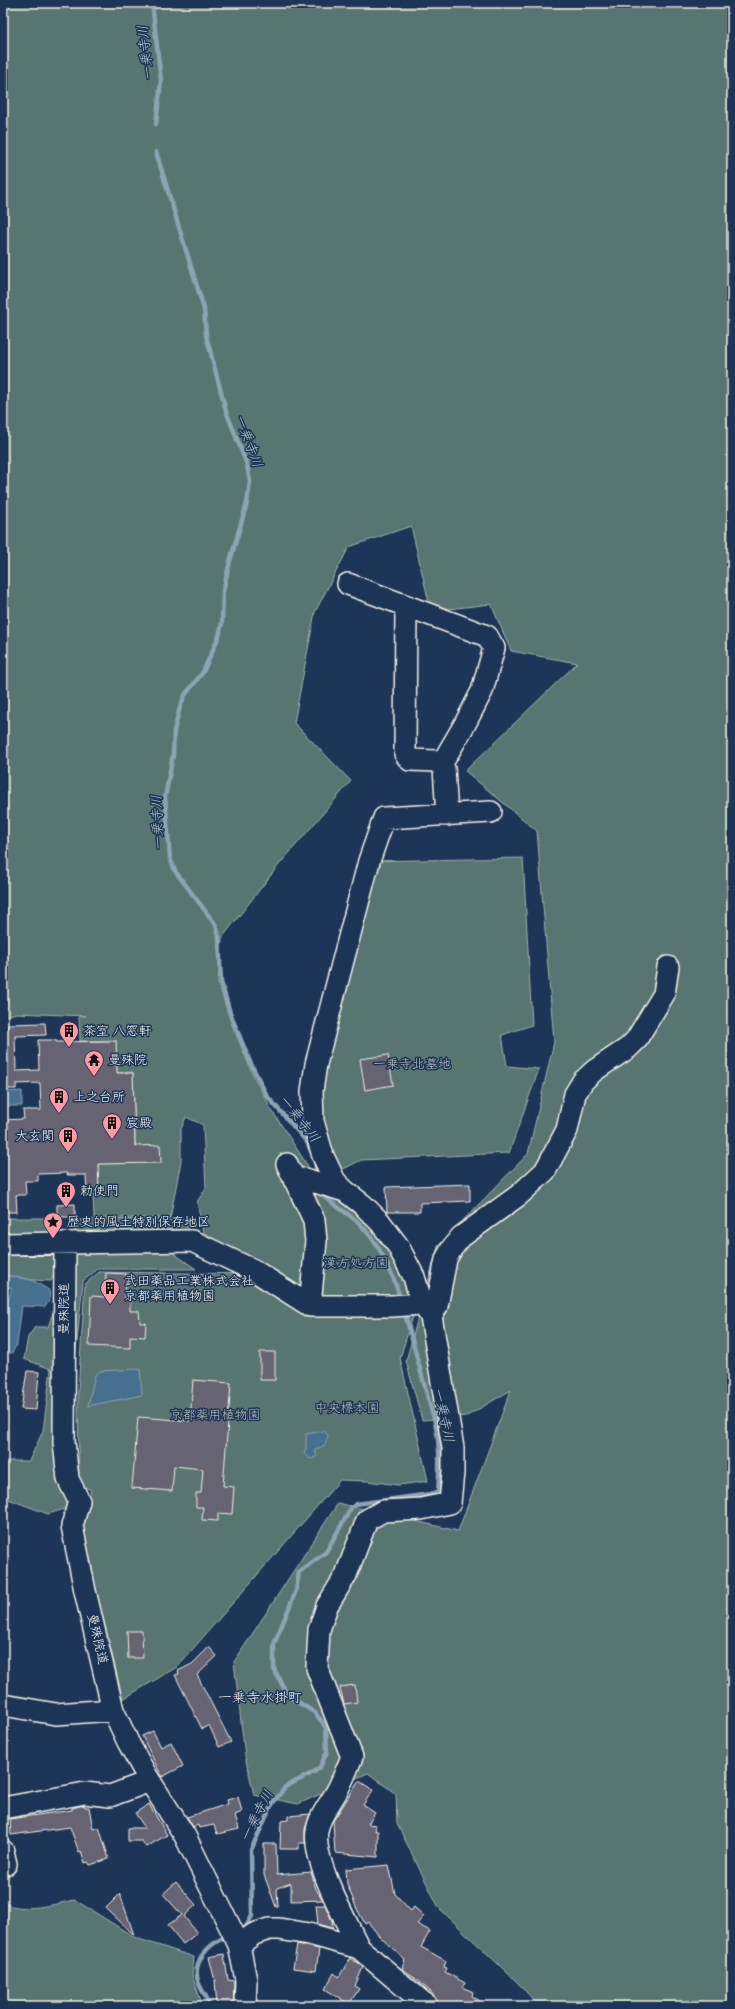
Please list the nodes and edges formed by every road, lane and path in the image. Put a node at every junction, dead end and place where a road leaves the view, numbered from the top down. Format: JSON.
{"nodes":[{"id":1,"x":348,"y":584,"type":"dead end"},
{"id":2,"x":406,"y":606,"type":"junction"},
{"id":3,"x":441,"y":765,"type":"junction"},
{"id":4,"x":491,"y":812,"type":"dead end"},
{"id":5,"x":447,"y":814,"type":"junction"},
{"id":6,"x":668,"y":967,"type":"dead end"},
{"id":7,"x":345,"y":1191,"type":"junction"},
{"id":8,"x":3,"y":1244,"type":"edge"},
{"id":9,"x":65,"y":1244,"type":"junction"},
{"id":10,"x":310,"y":1306,"type":"junction"},
{"id":11,"x":426,"y":1310,"type":"junction"},
{"id":12,"x":3,"y":1705,"type":"edge"},
{"id":13,"x":113,"y":1710,"type":"junction"},
{"id":14,"x":150,"y":1781,"type":"junction"},
{"id":15,"x":3,"y":1808,"type":"edge"},
{"id":16,"x":238,"y":1943,"type":"junction"},
{"id":17,"x":359,"y":1948,"type":"junction"},
{"id":18,"x":245,"y":2006,"type":"edge"},
{"id":19,"x":427,"y":2006,"type":"edge"}],
"edges":[{"from":1,"to":2,"type":"street"},
{"from":2,"to":3,"type":"street"},
{"from":2,"to":3,"type":"street"},
{"from":3,"to":5,"type":"street"},
{"from":4,"to":5,"type":"street"},
{"from":5,"to":7,"type":"street"},
{"from":6,"to":11,"type":"street"},
{"from":7,"to":10,"type":"street"},
{"from":7,"to":11,"type":"street"},
{"from":8,"to":9,"type":"street"},
{"from":9,"to":10,"type":"street"},
{"from":9,"to":13,"type":"street","name":"曼殊院道"},
{"from":10,"to":11,"type":"street"},
{"from":11,"to":17,"type":"street"},
{"from":12,"to":13,"type":"street"},
{"from":13,"to":14,"type":"street","name":"曼殊院道"},
{"from":14,"to":15,"type":"street"},
{"from":14,"to":16,"type":"street","name":"曼殊院道"},
{"from":16,"to":17,"type":"street"},
{"from":16,"to":18,"type":"street","name":"曼殊院道"},
{"from":17,"to":19,"type":"street"}]}
